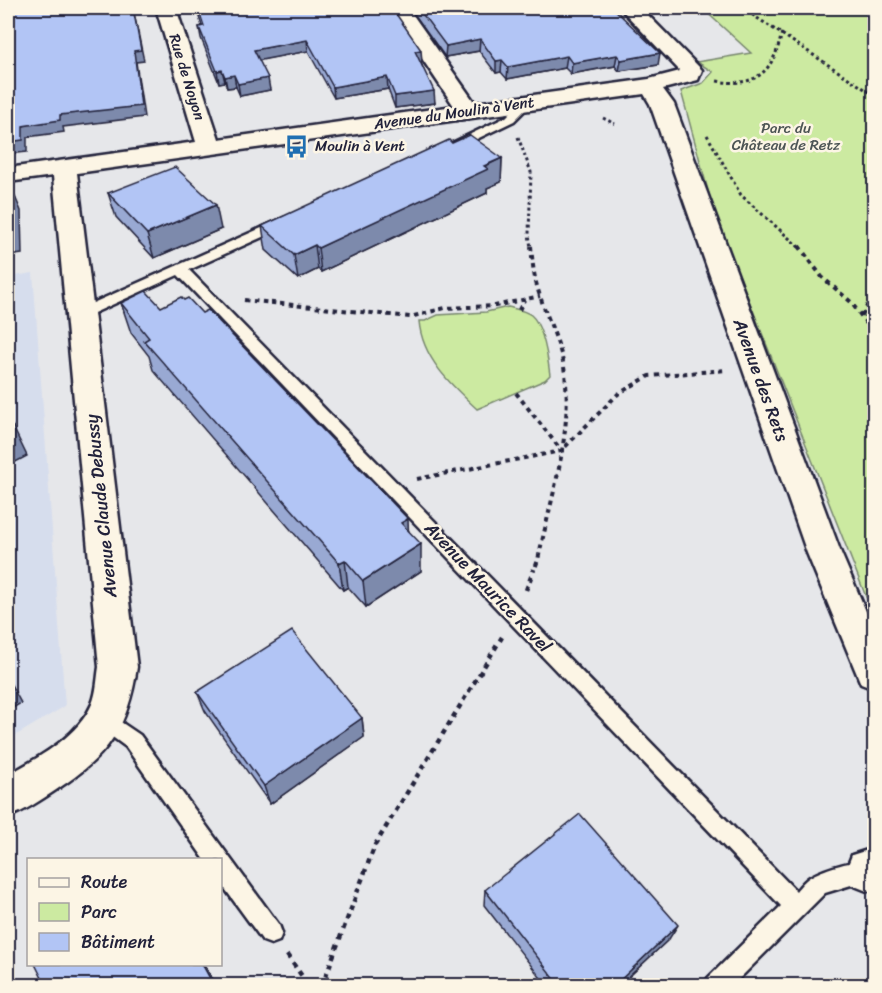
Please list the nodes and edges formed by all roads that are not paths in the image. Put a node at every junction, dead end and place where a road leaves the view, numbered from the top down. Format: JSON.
{"nodes":[{"id":1,"x":166,"y":8,"type":"edge"},
{"id":2,"x":398,"y":8,"type":"edge"},
{"id":3,"x":630,"y":8,"type":"edge"},
{"id":4,"x":650,"y":86,"type":"junction"},
{"id":5,"x":527,"y":102,"type":"junction"},
{"id":6,"x":469,"y":111,"type":"junction"},
{"id":7,"x":209,"y":146,"type":"junction"},
{"id":8,"x":439,"y":152,"type":"edge"},
{"id":9,"x":64,"y":167,"type":"junction"},
{"id":10,"x":8,"y":175,"type":"edge"},
{"id":11,"x":298,"y":215,"type":"edge"},
{"id":12,"x":180,"y":269,"type":"junction"},
{"id":13,"x":80,"y":314,"type":"junction"},
{"id":14,"x":874,"y":672,"type":"edge"},
{"id":15,"x":103,"y":719,"type":"junction"},
{"id":16,"x":8,"y":797,"type":"edge"},
{"id":17,"x":217,"y":858,"type":"edge"},
{"id":18,"x":222,"y":865,"type":"edge"},
{"id":19,"x":871,"y":869,"type":"edge"},
{"id":20,"x":795,"y":905,"type":"junction"},
{"id":21,"x":271,"y":933,"type":"road end"},
{"id":22,"x":716,"y":986,"type":"edge"}],
"edges":[{"from":1,"to":7,"type":"street","name":"Rue de Noyon"},
{"from":2,"to":6,"type":"street"},
{"from":3,"to":4,"type":"street","name":"Avenue du Moulin à Vent"},
{"from":4,"to":5,"type":"street","name":"Avenue du Moulin à Vent"},
{"from":4,"to":14,"type":"street","name":"Avenue des Rets"},
{"from":5,"to":6,"type":"street","name":"Avenue du Moulin à Vent"},
{"from":5,"to":8,"type":"lane"},
{"from":6,"to":7,"type":"street","name":"Avenue du Moulin à Vent"},
{"from":7,"to":9,"type":"street","name":"Avenue du Moulin à Vent"},
{"from":9,"to":10,"type":"street","name":"Avenue du Moulin à Vent"},
{"from":9,"to":13,"type":"street","name":"Avenue Claude Debussy"},
{"from":11,"to":12,"type":"lane"},
{"from":12,"to":13,"type":"lane"},
{"from":12,"to":20,"type":"lane","name":"Avenue Maurice Ravel"},
{"from":13,"to":15,"type":"street","name":"Avenue Claude Debussy"},
{"from":15,"to":16,"type":"street","name":"Avenue Claude Debussy"},
{"from":15,"to":17,"type":"lane"},
{"from":18,"to":21,"type":"lane"},
{"from":19,"to":20,"type":"lane"},
{"from":20,"to":22,"type":"lane"}]}
